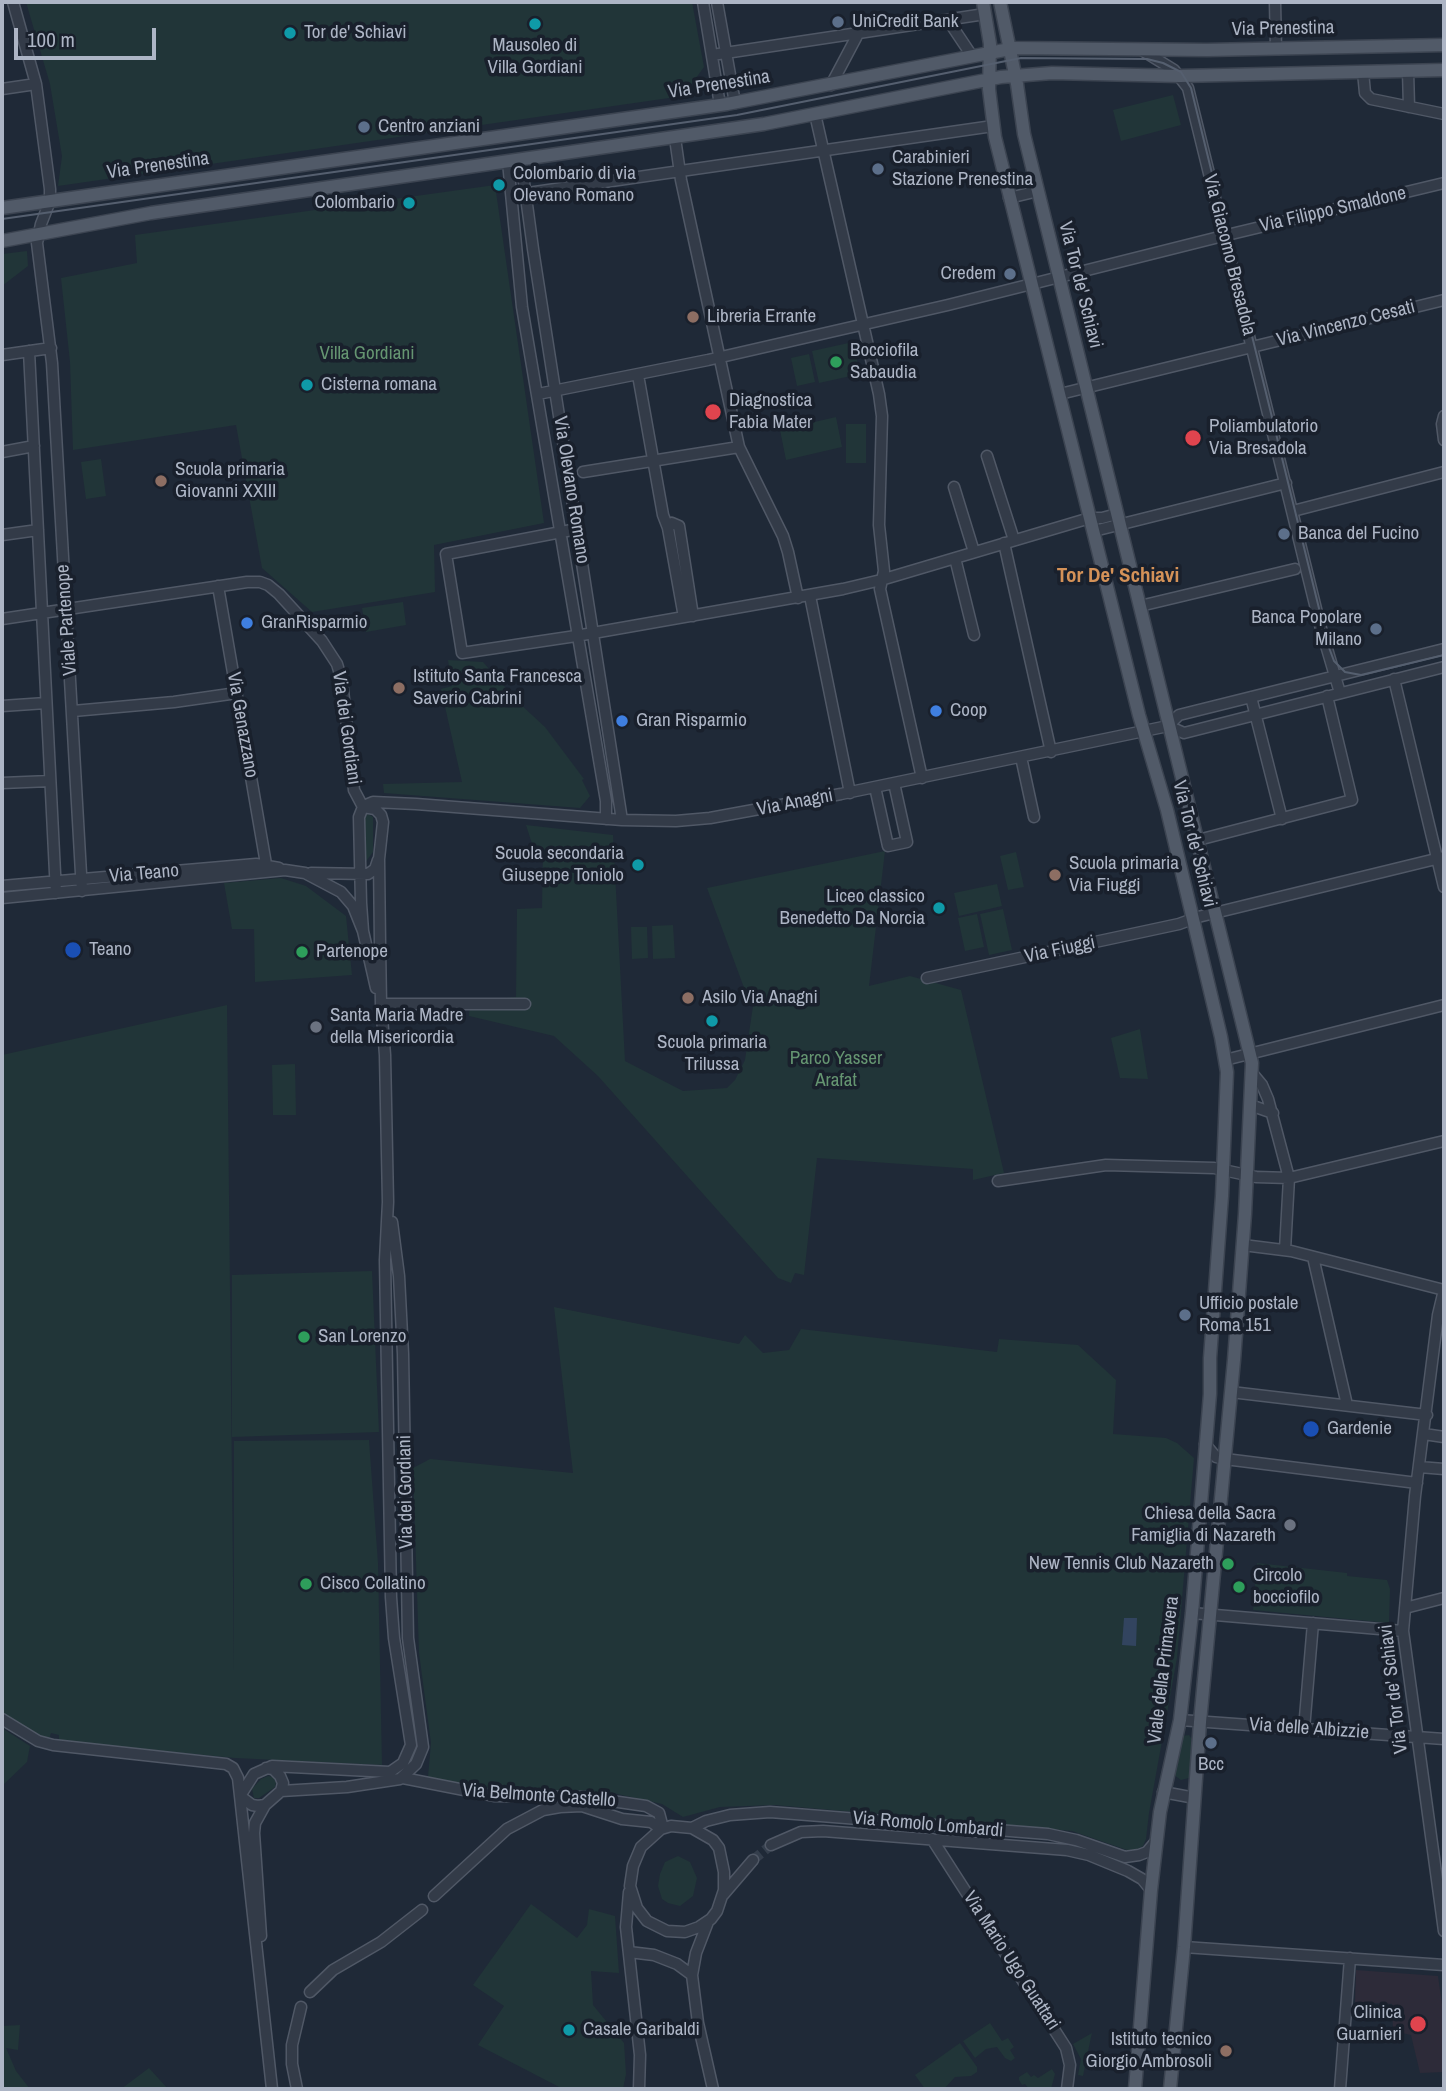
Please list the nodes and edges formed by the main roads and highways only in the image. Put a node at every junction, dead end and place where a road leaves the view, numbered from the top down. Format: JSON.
{"nodes":[{"id":1,"x":1000,"y":2,"type":"edge"},
{"id":2,"x":984,"y":8,"type":"edge"},
{"id":3,"x":1444,"y":45,"type":"edge"},
{"id":4,"x":1008,"y":48,"type":"junction"},
{"id":5,"x":989,"y":52,"type":"junction"},
{"id":6,"x":1444,"y":70,"type":"edge"},
{"id":7,"x":1015,"y":75,"type":"junction"},
{"id":8,"x":989,"y":79,"type":"junction"},
{"id":9,"x":2,"y":208,"type":"edge"},
{"id":10,"x":2,"y":241,"type":"edge"},
{"id":11,"x":1223,"y":1170,"type":"joint"},
{"id":12,"x":1243,"y":1245,"type":"joint"},
{"id":13,"x":1135,"y":2089,"type":"edge"},
{"id":14,"x":1170,"y":2089,"type":"edge"}],
"edges":[{"from":1,"to":4,"type":"main road","name":"Via Tor de' Schiavi"},
{"from":2,"to":5,"type":"main road","name":"Via Tor de' Schiavi"},
{"from":3,"to":4,"type":"main road","name":"Via Prenestina"},
{"from":4,"to":5,"type":"main road","name":"Via Prenestina"},
{"from":4,"to":7,"type":"main road","name":"Via Tor de' Schiavi"},
{"from":5,"to":8,"type":"main road","name":"Via Tor de' Schiavi"},
{"from":5,"to":9,"type":"main road","name":"Via Prenestina"},
{"from":6,"to":7,"type":"main road"},
{"from":7,"to":8,"type":"main road"},
{"from":7,"to":12,"type":"main road","name":"Via Tor de' Schiavi"},
{"from":8,"to":10,"type":"main road"},
{"from":8,"to":11,"type":"main road","name":"Via Tor de' Schiavi"},
{"from":11,"to":13,"type":"main road","name":"Viale della Primavera"},
{"from":12,"to":14,"type":"main road","name":"Viale della Primavera"}]}
